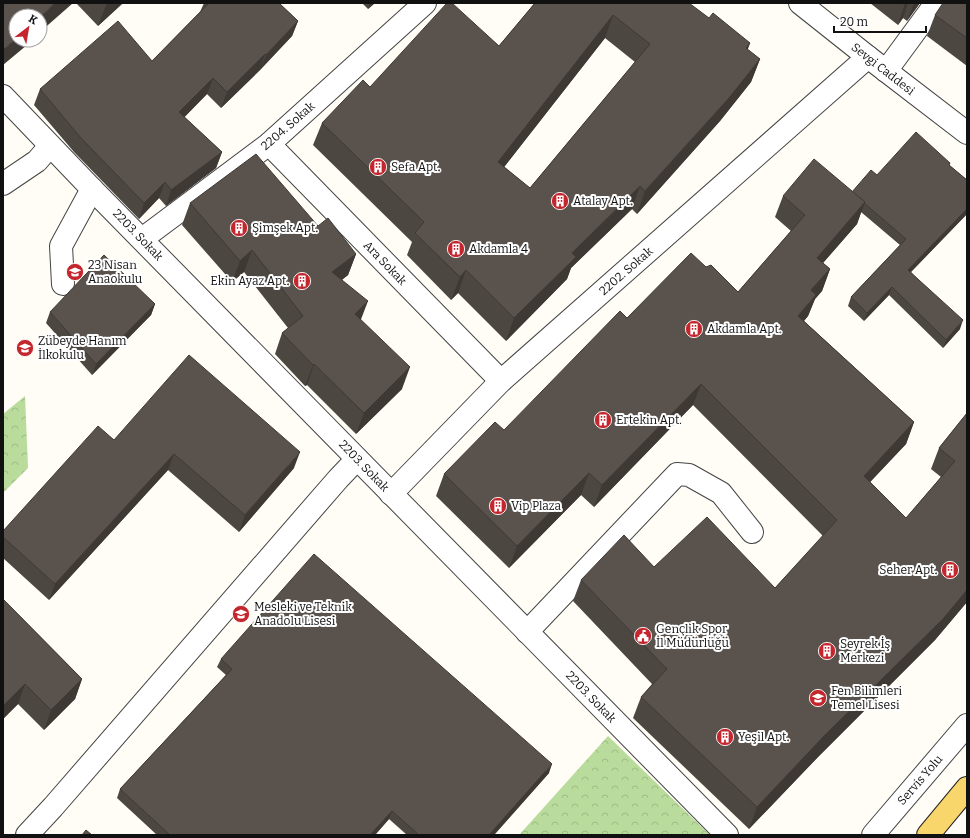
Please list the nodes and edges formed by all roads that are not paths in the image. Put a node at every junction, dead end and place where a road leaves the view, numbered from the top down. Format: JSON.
{"nodes":[{"id":1,"x":425,"y":3,"type":"edge"},
{"id":2,"x":800,"y":3,"type":"edge"},
{"id":3,"x":936,"y":3,"type":"edge"},
{"id":4,"x":868,"y":57,"type":"junction"},
{"id":5,"x":886,"y":71,"type":"junction"},
{"id":6,"x":3,"y":96,"type":"edge"},
{"id":7,"x":967,"y":133,"type":"edge"},
{"id":8,"x":269,"y":144,"type":"junction"},
{"id":9,"x":50,"y":146,"type":"junction"},
{"id":10,"x":3,"y":184,"type":"edge"},
{"id":11,"x":92,"y":188,"type":"junction"},
{"id":12,"x":142,"y":239,"type":"junction"},
{"id":13,"x":63,"y":284,"type":"dead end"},
{"id":14,"x":501,"y":381,"type":"junction"},
{"id":15,"x":357,"y":459,"type":"junction"},
{"id":16,"x":391,"y":494,"type":"junction"},
{"id":17,"x":752,"y":532,"type":"dead end"},
{"id":18,"x":527,"y":632,"type":"junction"},
{"id":19,"x":967,"y":725,"type":"edge"},
{"id":20,"x":967,"y":788,"type":"edge"},
{"id":21,"x":27,"y":835,"type":"edge"},
{"id":22,"x":727,"y":835,"type":"edge"},
{"id":23,"x":873,"y":835,"type":"edge"},
{"id":24,"x":928,"y":835,"type":"edge"}],
"edges":[{"from":1,"to":8,"type":"street","name":"2204. Sokak"},
{"from":2,"to":4,"type":"street","name":"Sevgi Caddesi"},
{"from":3,"to":5,"type":"street"},
{"from":4,"to":5,"type":"street","name":"Sevgi Caddesi"},
{"from":4,"to":14,"type":"street","name":"2202. Sokak"},
{"from":5,"to":7,"type":"street","name":"Sevgi Caddesi"},
{"from":6,"to":9,"type":"street","name":"2203. Sokak"},
{"from":8,"to":12,"type":"street","name":"2204. Sokak"},
{"from":8,"to":14,"type":"street","name":"Ara Sokak"},
{"from":9,"to":10,"type":"street"},
{"from":9,"to":11,"type":"street","name":"2203. Sokak"},
{"from":11,"to":12,"type":"street","name":"2203. Sokak"},
{"from":11,"to":13,"type":"street"},
{"from":12,"to":15,"type":"street","name":"2203. Sokak"},
{"from":14,"to":16,"type":"street","name":"2202. Sokak"},
{"from":15,"to":16,"type":"street","name":"2203. Sokak"},
{"from":15,"to":21,"type":"street"},
{"from":16,"to":18,"type":"street","name":"2203. Sokak"},
{"from":17,"to":18,"type":"street"},
{"from":18,"to":22,"type":"street","name":"2203. Sokak"},
{"from":19,"to":23,"type":"street","name":"Servis Yolu"},
{"from":20,"to":24,"type":"main road"}]}
